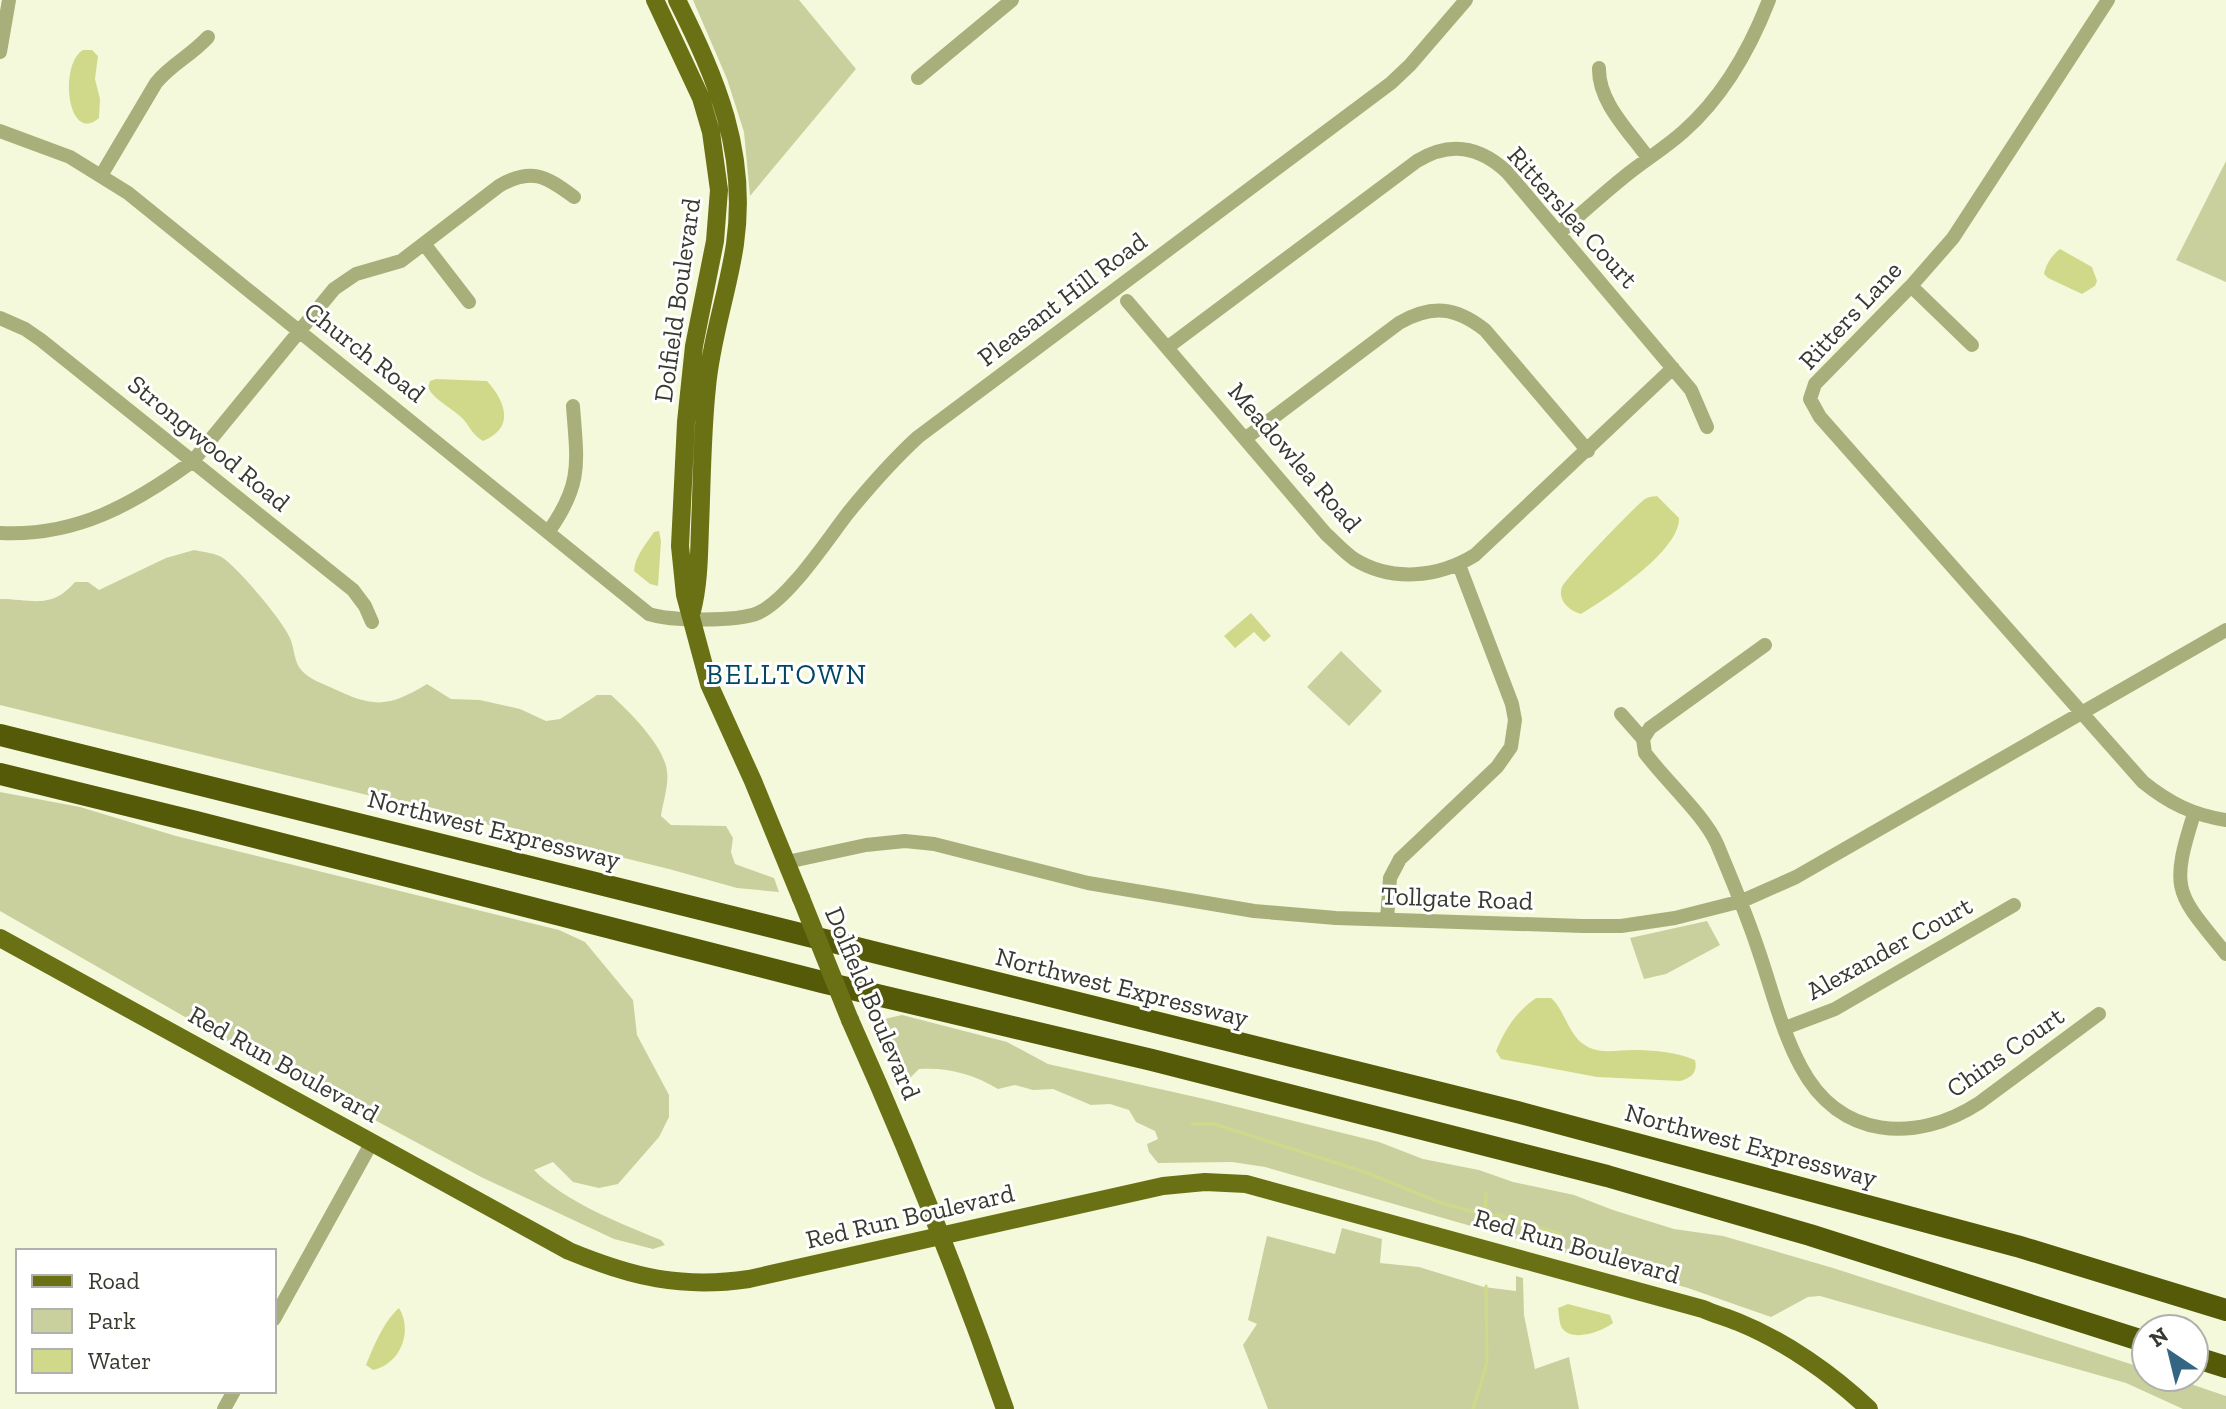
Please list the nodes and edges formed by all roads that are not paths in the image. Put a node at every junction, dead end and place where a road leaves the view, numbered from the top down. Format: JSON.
{"nodes":[{"id":1,"x":9,"y":0,"type":"edge"},
{"id":2,"x":655,"y":0,"type":"edge"},
{"id":3,"x":677,"y":0,"type":"edge"},
{"id":4,"x":1012,"y":0,"type":"edge"},
{"id":5,"x":1466,"y":0,"type":"edge"},
{"id":6,"x":1769,"y":0,"type":"edge"},
{"id":7,"x":2108,"y":0,"type":"edge"},
{"id":8,"x":208,"y":37,"type":"dead end"},
{"id":9,"x":0,"y":52,"type":"edge"},
{"id":10,"x":1599,"y":68,"type":"dead end"},
{"id":11,"x":918,"y":78,"type":"dead end"},
{"id":12,"x":0,"y":131,"type":"edge"},
{"id":13,"x":1648,"y":158,"type":"junction"},
{"id":14,"x":102,"y":174,"type":"junction"},
{"id":15,"x":574,"y":197,"type":"dead end"},
{"id":16,"x":1559,"y":233,"type":"junction"},
{"id":17,"x":425,"y":245,"type":"junction"},
{"id":18,"x":1911,"y":286,"type":"junction"},
{"id":19,"x":1127,"y":301,"type":"dead end"},
{"id":20,"x":469,"y":302,"type":"dead end"},
{"id":21,"x":0,"y":318,"type":"edge"},
{"id":22,"x":299,"y":331,"type":"junction"},
{"id":23,"x":1972,"y":345,"type":"dead end"},
{"id":24,"x":1168,"y":347,"type":"junction"},
{"id":25,"x":1673,"y":368,"type":"junction"},
{"id":26,"x":573,"y":406,"type":"dead end"},
{"id":27,"x":1707,"y":427,"type":"dead end"},
{"id":28,"x":1246,"y":438,"type":"junction"},
{"id":29,"x":1588,"y":451,"type":"junction"},
{"id":30,"x":193,"y":461,"type":"junction"},
{"id":31,"x":549,"y":531,"type":"junction"},
{"id":32,"x":0,"y":533,"type":"edge"},
{"id":33,"x":1459,"y":565,"type":"junction"},
{"id":34,"x":691,"y":618,"type":"junction"},
{"id":35,"x":372,"y":622,"type":"dead end"},
{"id":36,"x":2226,"y":630,"type":"edge"},
{"id":37,"x":1765,"y":645,"type":"dead end"},
{"id":38,"x":2083,"y":713,"type":"junction"},
{"id":39,"x":1621,"y":714,"type":"dead end"},
{"id":40,"x":0,"y":735,"type":"edge"},
{"id":41,"x":1643,"y":739,"type":"junction"},
{"id":42,"x":0,"y":774,"type":"edge"},
{"id":43,"x":2194,"y":814,"type":"junction"},
{"id":44,"x":2226,"y":820,"type":"edge"},
{"id":45,"x":787,"y":862,"type":"junction"},
{"id":46,"x":1742,"y":901,"type":"junction"},
{"id":47,"x":2014,"y":905,"type":"dead end"},
{"id":48,"x":1387,"y":919,"type":"junction"},
{"id":49,"x":0,"y":938,"type":"edge"},
{"id":50,"x":2226,"y":954,"type":"edge"},
{"id":51,"x":2099,"y":1014,"type":"dead end"},
{"id":52,"x":1785,"y":1028,"type":"junction"},
{"id":53,"x":372,"y":1142,"type":"junction"},
{"id":54,"x":939,"y":1238,"type":"junction"},
{"id":55,"x":2226,"y":1310,"type":"edge"},
{"id":56,"x":276,"y":1315,"type":"edge"},
{"id":57,"x":2130,"y":1337,"type":"edge"},
{"id":58,"x":1005,"y":1409,"type":"edge"},
{"id":59,"x":1869,"y":1409,"type":"edge"}],
"edges":[{"from":1,"to":9,"type":"street"},
{"from":2,"to":34,"type":"main road","name":"Dolfield Boulevard"},
{"from":3,"to":34,"type":"main road","name":"Dolfield Boulevard"},
{"from":4,"to":11,"type":"street"},
{"from":5,"to":34,"type":"street","name":"Pleasant Hill Road"},
{"from":6,"to":13,"type":"street"},
{"from":7,"to":18,"type":"street","name":"Ritters Lane"},
{"from":8,"to":14,"type":"street"},
{"from":10,"to":13,"type":"street"},
{"from":12,"to":14,"type":"street","name":"Church Road"},
{"from":13,"to":16,"type":"street"},
{"from":14,"to":22,"type":"street","name":"Church Road"},
{"from":15,"to":17,"type":"street"},
{"from":16,"to":24,"type":"street","name":"Ritterslea Court"},
{"from":16,"to":25,"type":"street","name":"Ritterslea Court"},
{"from":17,"to":20,"type":"street"},
{"from":17,"to":22,"type":"street"},
{"from":18,"to":23,"type":"street"},
{"from":18,"to":38,"type":"street","name":"Ritters Lane"},
{"from":19,"to":24,"type":"street","name":"Meadowlea Road"},
{"from":21,"to":30,"type":"street","name":"Strongwood Road"},
{"from":22,"to":30,"type":"street"},
{"from":22,"to":31,"type":"street","name":"Church Road"},
{"from":24,"to":28,"type":"street","name":"Meadowlea Road"},
{"from":25,"to":27,"type":"street","name":"Ritterslea Court"},
{"from":25,"to":29,"type":"street","name":"Meadowlea Road"},
{"from":26,"to":31,"type":"street"},
{"from":28,"to":29,"type":"street"},
{"from":28,"to":33,"type":"street","name":"Meadowlea Road"},
{"from":29,"to":33,"type":"street","name":"Meadowlea Road"},
{"from":30,"to":32,"type":"street"},
{"from":30,"to":35,"type":"street","name":"Strongwood Road"},
{"from":31,"to":34,"type":"street","name":"Church Road"},
{"from":33,"to":48,"type":"street"},
{"from":34,"to":45,"type":"main road","name":"Dolfield Boulevard"},
{"from":36,"to":38,"type":"street","name":"Tollgate Road"},
{"from":37,"to":41,"type":"street"},
{"from":38,"to":43,"type":"street","name":"Ritters Lane"},
{"from":38,"to":46,"type":"street","name":"Tollgate Road"},
{"from":39,"to":41,"type":"street","name":"Chins Court"},
{"from":40,"to":55,"type":"highway","name":"Northwest Expressway"},
{"from":41,"to":46,"type":"street","name":"Chins Court"},
{"from":42,"to":57,"type":"highway"},
{"from":43,"to":44,"type":"street","name":"Ritters Lane"},
{"from":43,"to":50,"type":"street"},
{"from":45,"to":48,"type":"street","name":"Tollgate Road"},
{"from":45,"to":54,"type":"main road","name":"Dolfield Boulevard","bridge":true},
{"from":46,"to":48,"type":"street","name":"Tollgate Road"},
{"from":46,"to":52,"type":"street","name":"Chins Court"},
{"from":47,"to":52,"type":"street","name":"Alexander Court"},
{"from":49,"to":53,"type":"main road","name":"Red Run Boulevard"},
{"from":51,"to":52,"type":"street","name":"Chins Court"},
{"from":53,"to":54,"type":"main road","name":"Red Run Boulevard"},
{"from":53,"to":56,"type":"street"},
{"from":54,"to":58,"type":"main road","name":"Dolfield Boulevard"},
{"from":54,"to":59,"type":"main road","name":"Red Run Boulevard"}]}
